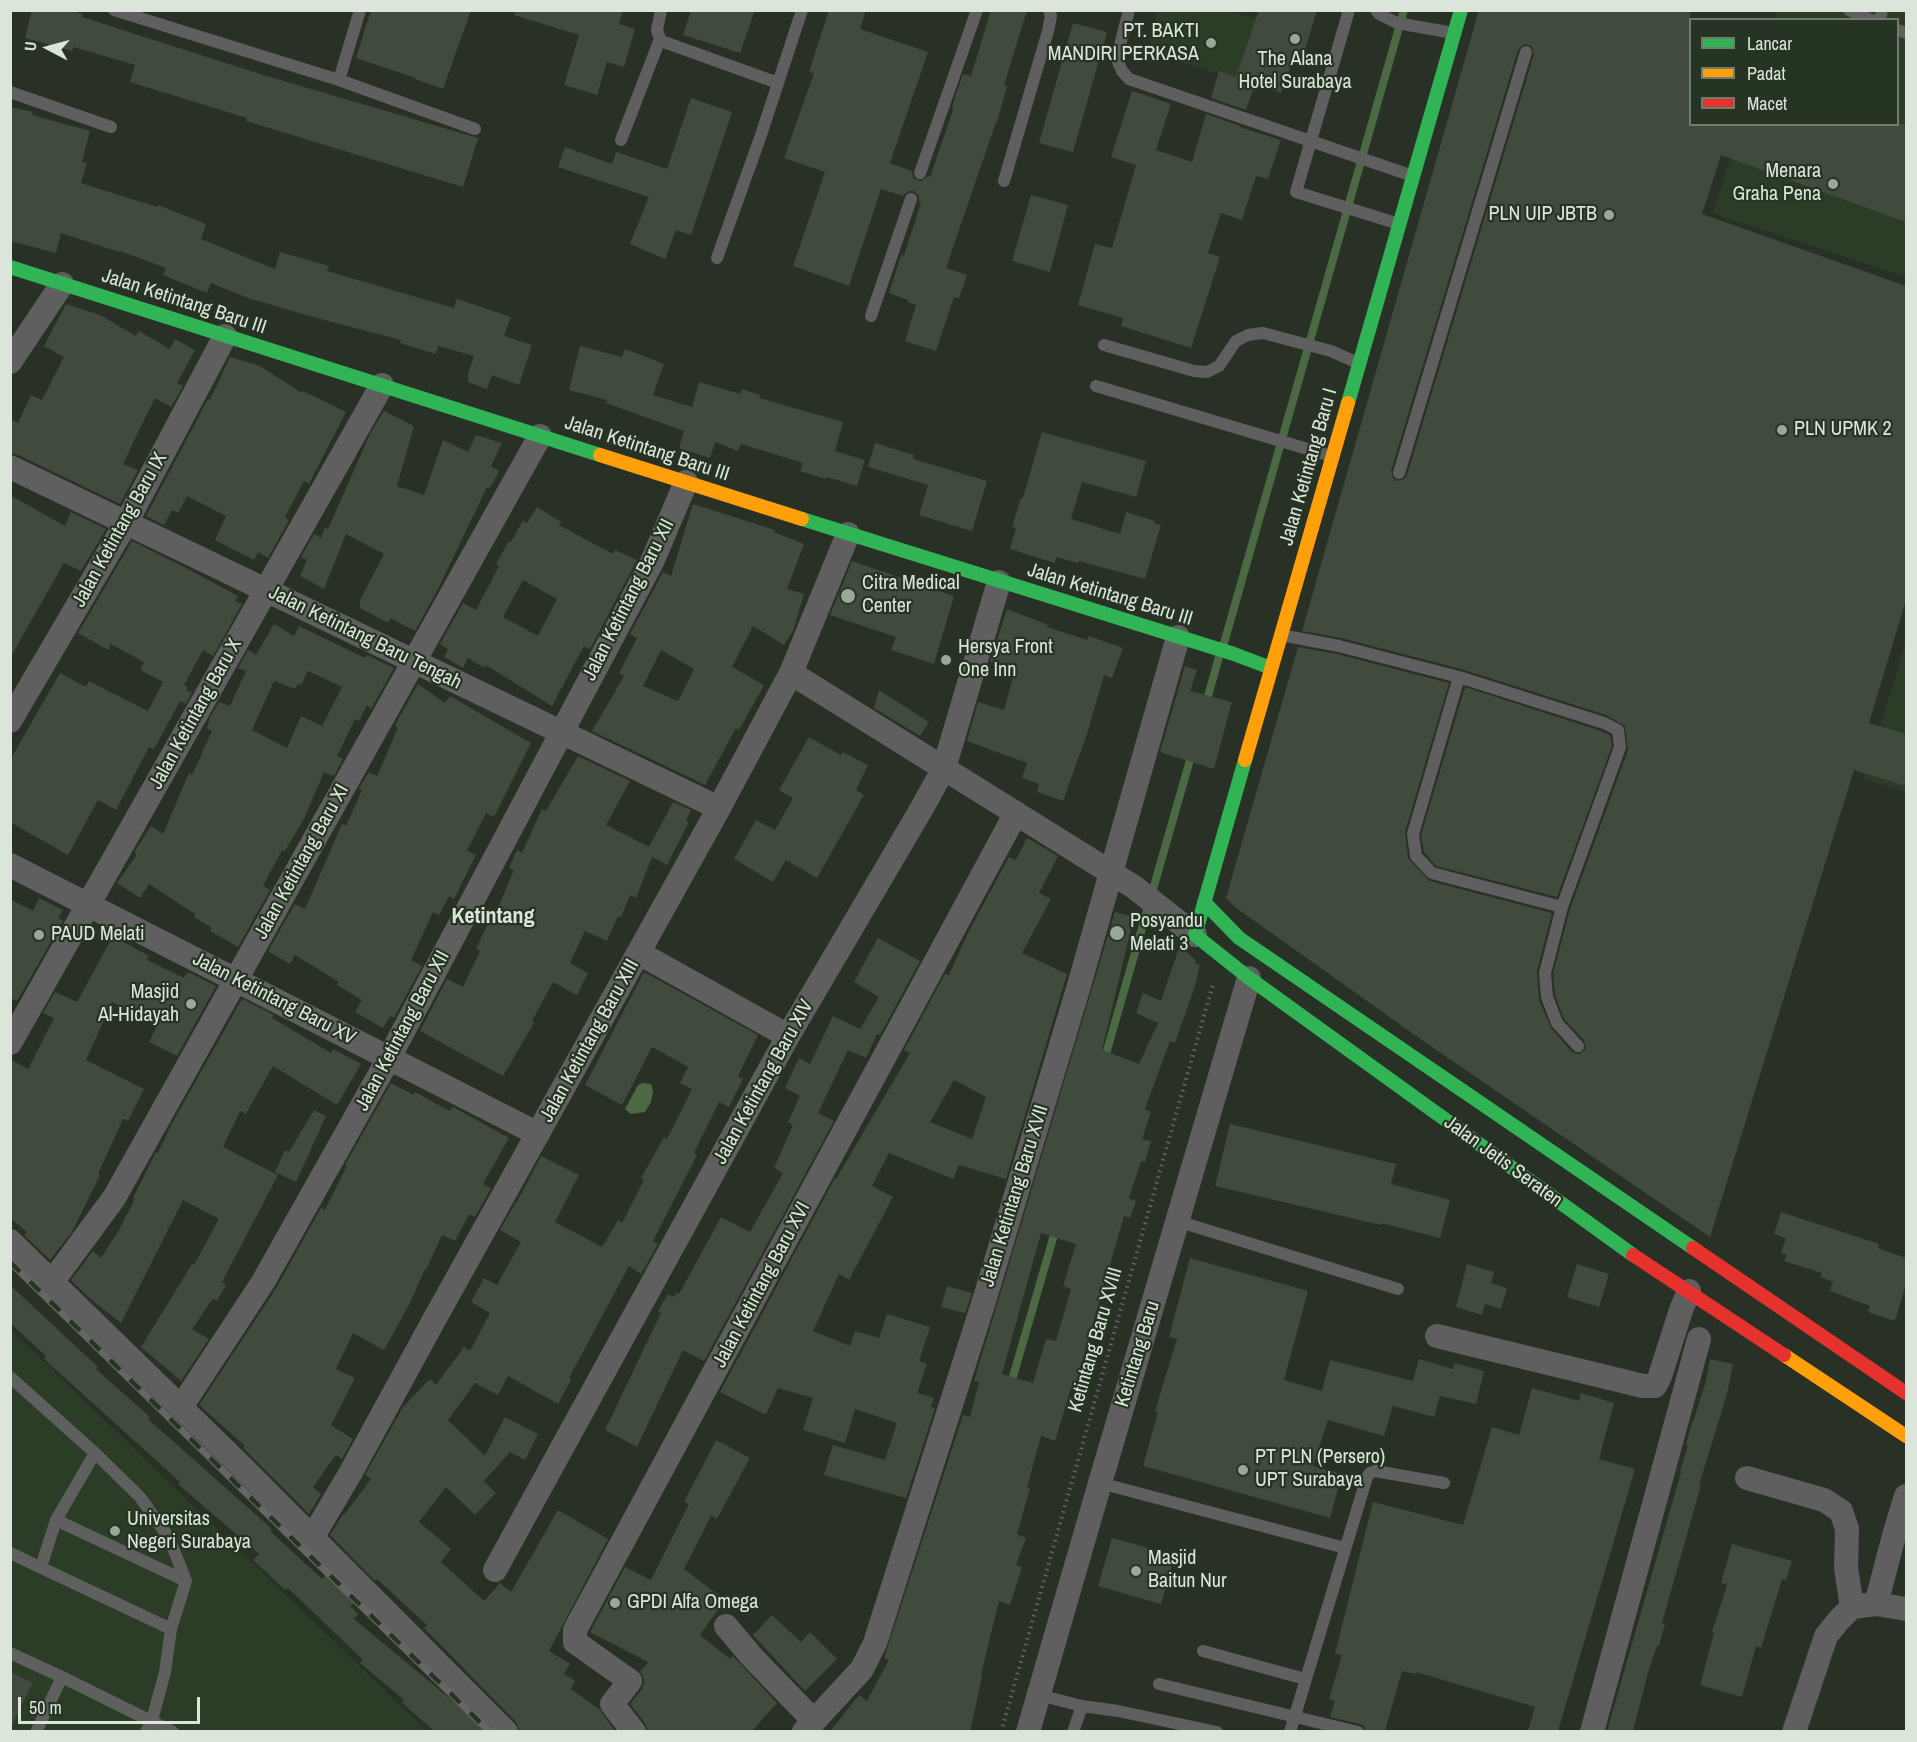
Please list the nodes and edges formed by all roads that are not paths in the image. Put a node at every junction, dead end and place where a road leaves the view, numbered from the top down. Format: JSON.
{"nodes":[{"id":1,"x":114,"y":10,"type":"edge"},
{"id":2,"x":360,"y":10,"type":"edge"},
{"id":3,"x":662,"y":10,"type":"edge"},
{"id":4,"x":802,"y":10,"type":"edge"},
{"id":5,"x":976,"y":10,"type":"edge"},
{"id":6,"x":1049,"y":10,"type":"edge"},
{"id":7,"x":1129,"y":10,"type":"edge"},
{"id":8,"x":1349,"y":10,"type":"edge"},
{"id":9,"x":1376,"y":10,"type":"edge"},
{"id":10,"x":1461,"y":10,"type":"edge"},
{"id":11,"x":1849,"y":10,"type":"edge"},
{"id":12,"x":1867,"y":18,"type":"edge"},
{"id":13,"x":1454,"y":33,"type":"junction"},
{"id":14,"x":660,"y":39,"type":"junction"},
{"id":15,"x":1526,"y":52,"type":"dead end"},
{"id":16,"x":339,"y":80,"type":"junction"},
{"id":17,"x":778,"y":83,"type":"junction"},
{"id":18,"x":10,"y":92,"type":"edge"},
{"id":19,"x":111,"y":127,"type":"dead end"},
{"id":20,"x":475,"y":129,"type":"dead end"},
{"id":21,"x":621,"y":140,"type":"dead end"},
{"id":22,"x":1311,"y":142,"type":"junction"},
{"id":23,"x":920,"y":173,"type":"dead end"},
{"id":24,"x":1413,"y":176,"type":"junction"},
{"id":25,"x":1004,"y":181,"type":"dead end"},
{"id":26,"x":911,"y":199,"type":"dead end"},
{"id":27,"x":1399,"y":224,"type":"junction"},
{"id":28,"x":717,"y":258,"type":"dead end"},
{"id":29,"x":10,"y":267,"type":"edge"},
{"id":30,"x":62,"y":284,"type":"junction"},
{"id":31,"x":871,"y":316,"type":"dead end"},
{"id":32,"x":225,"y":336,"type":"junction"},
{"id":33,"x":1104,"y":345,"type":"dead end"},
{"id":34,"x":10,"y":362,"type":"edge"},
{"id":35,"x":1359,"y":364,"type":"junction"},
{"id":36,"x":382,"y":386,"type":"junction"},
{"id":37,"x":1096,"y":386,"type":"dead end"},
{"id":38,"x":540,"y":436,"type":"junction"},
{"id":39,"x":1332,"y":457,"type":"junction"},
{"id":40,"x":10,"y":467,"type":"edge"},
{"id":41,"x":1399,"y":473,"type":"dead end"},
{"id":42,"x":686,"y":482,"type":"junction"},
{"id":43,"x":126,"y":523,"type":"junction"},
{"id":44,"x":848,"y":534,"type":"junction"},
{"id":45,"x":999,"y":582,"type":"junction"},
{"id":46,"x":266,"y":590,"type":"junction"},
{"id":47,"x":1281,"y":635,"type":"junction"},
{"id":48,"x":1189,"y":640,"type":"junction"},
{"id":49,"x":414,"y":661,"type":"junction"},
{"id":50,"x":1271,"y":668,"type":"junction"},
{"id":51,"x":791,"y":673,"type":"junction"},
{"id":52,"x":1458,"y":677,"type":"junction"},
{"id":53,"x":10,"y":722,"type":"edge"},
{"id":54,"x":562,"y":733,"type":"junction"},
{"id":55,"x":944,"y":768,"type":"junction"},
{"id":56,"x":719,"y":808,"type":"junction"},
{"id":57,"x":1016,"y":813,"type":"junction"},
{"id":58,"x":10,"y":865,"type":"edge"},
{"id":59,"x":1111,"y":873,"type":"junction"},
{"id":60,"x":1204,"y":902,"type":"junction"},
{"id":61,"x":89,"y":905,"type":"junction"},
{"id":62,"x":1562,"y":907,"type":"junction"},
{"id":63,"x":1187,"y":929,"type":"junction"},
{"id":64,"x":639,"y":953,"type":"junction"},
{"id":65,"x":1249,"y":978,"type":"junction"},
{"id":66,"x":236,"y":980,"type":"junction"},
{"id":67,"x":788,"y":1036,"type":"junction"},
{"id":68,"x":10,"y":1043,"type":"edge"},
{"id":69,"x":1578,"y":1046,"type":"dead end"},
{"id":70,"x":389,"y":1058,"type":"junction"},
{"id":71,"x":538,"y":1134,"type":"junction"},
{"id":72,"x":1177,"y":1221,"type":"junction"},
{"id":73,"x":10,"y":1241,"type":"edge"},
{"id":74,"x":52,"y":1282,"type":"junction"},
{"id":75,"x":1398,"y":1289,"type":"dead end"},
{"id":76,"x":1689,"y":1291,"type":"junction"},
{"id":77,"x":1437,"y":1336,"type":"dead end"},
{"id":78,"x":1699,"y":1339,"type":"dead end"},
{"id":79,"x":10,"y":1377,"type":"edge"},
{"id":80,"x":1906,"y":1393,"type":"edge"},
{"id":81,"x":181,"y":1407,"type":"junction"},
{"id":82,"x":1906,"y":1436,"type":"edge"},
{"id":83,"x":95,"y":1453,"type":"junction"},
{"id":84,"x":1747,"y":1478,"type":"dead end"},
{"id":85,"x":1100,"y":1483,"type":"junction"},
{"id":86,"x":1444,"y":1483,"type":"dead end"},
{"id":87,"x":1906,"y":1496,"type":"edge"},
{"id":88,"x":56,"y":1520,"type":"junction"},
{"id":89,"x":312,"y":1538,"type":"junction"},
{"id":90,"x":1345,"y":1548,"type":"junction"},
{"id":91,"x":10,"y":1553,"type":"edge"},
{"id":92,"x":41,"y":1567,"type":"junction"},
{"id":93,"x":495,"y":1570,"type":"dead end"},
{"id":94,"x":186,"y":1581,"type":"junction"},
{"id":95,"x":1906,"y":1604,"type":"edge"},
{"id":96,"x":1864,"y":1606,"type":"junction"},
{"id":97,"x":726,"y":1626,"type":"dead end"},
{"id":98,"x":171,"y":1629,"type":"junction"},
{"id":99,"x":1203,"y":1652,"type":"dead end"},
{"id":100,"x":10,"y":1653,"type":"edge"},
{"id":101,"x":62,"y":1677,"type":"junction"},
{"id":102,"x":1305,"y":1679,"type":"junction"},
{"id":103,"x":1159,"y":1683,"type":"dead end"},
{"id":104,"x":1039,"y":1695,"type":"junction"},
{"id":105,"x":1082,"y":1706,"type":"junction"},
{"id":106,"x":1296,"y":1716,"type":"junction"},
{"id":107,"x":149,"y":1726,"type":"edge"},
{"id":108,"x":809,"y":1726,"type":"edge"},
{"id":109,"x":36,"y":1731,"type":"edge"},
{"id":110,"x":173,"y":1731,"type":"edge"},
{"id":111,"x":506,"y":1731,"type":"edge"},
{"id":112,"x":634,"y":1731,"type":"edge"},
{"id":113,"x":1028,"y":1731,"type":"edge"},
{"id":114,"x":1073,"y":1731,"type":"edge"},
{"id":115,"x":1217,"y":1731,"type":"edge"},
{"id":116,"x":1290,"y":1731,"type":"edge"},
{"id":117,"x":1358,"y":1731,"type":"edge"},
{"id":118,"x":1592,"y":1731,"type":"edge"},
{"id":119,"x":1794,"y":1731,"type":"edge"}],
"edges":[{"from":1,"to":16,"type":"lane"},
{"from":2,"to":16,"type":"lane"},
{"from":3,"to":14,"type":"lane"},
{"from":4,"to":17,"type":"lane"},
{"from":5,"to":23,"type":"lane"},
{"from":6,"to":25,"type":"lane"},
{"from":7,"to":22,"type":"lane"},
{"from":8,"to":22,"type":"lane"},
{"from":9,"to":13,"type":"lane"},
{"from":10,"to":13,"type":"street","name":"Jalan Ketintang Baru I"},
{"from":11,"to":12,"type":"lane"},
{"from":13,"to":24,"type":"street","name":"Jalan Ketintang Baru I"},
{"from":14,"to":17,"type":"lane"},
{"from":14,"to":21,"type":"lane"},
{"from":15,"to":41,"type":"lane"},
{"from":16,"to":20,"type":"lane"},
{"from":17,"to":28,"type":"lane"},
{"from":18,"to":19,"type":"lane"},
{"from":22,"to":24,"type":"lane"},
{"from":22,"to":27,"type":"lane"},
{"from":24,"to":27,"type":"street","name":"Jalan Ketintang Baru I"},
{"from":26,"to":31,"type":"lane"},
{"from":27,"to":35,"type":"street","name":"Jalan Ketintang Baru I"},
{"from":29,"to":30,"type":"street","name":"Jalan Ketintang Baru III"},
{"from":30,"to":32,"type":"street","name":"Jalan Ketintang Baru III"},
{"from":30,"to":34,"type":"street"},
{"from":32,"to":36,"type":"street","name":"Jalan Ketintang Baru III"},
{"from":32,"to":43,"type":"street","name":"Jalan Ketintang Baru IX"},
{"from":33,"to":35,"type":"lane"},
{"from":35,"to":39,"type":"street","name":"Jalan Ketintang Baru I"},
{"from":36,"to":38,"type":"street","name":"Jalan Ketintang Baru III"},
{"from":36,"to":46,"type":"street","name":"Jalan Ketintang Baru X"},
{"from":37,"to":39,"type":"lane"},
{"from":38,"to":42,"type":"street","name":"Jalan Ketintang Baru III"},
{"from":38,"to":49,"type":"street","name":"Jalan Ketintang Baru XI"},
{"from":39,"to":47,"type":"street","name":"Jalan Ketintang Baru I"},
{"from":40,"to":43,"type":"street","name":"Jalan Ketintang Baru Tengah"},
{"from":42,"to":44,"type":"street","name":"Jalan Ketintang Baru III"},
{"from":42,"to":54,"type":"street","name":"Jalan Ketintang Baru XII"},
{"from":43,"to":46,"type":"street","name":"Jalan Ketintang Baru Tengah"},
{"from":43,"to":53,"type":"street","name":"Jalan Ketintang Baru IX"},
{"from":44,"to":45,"type":"street","name":"Jalan Ketintang Baru III"},
{"from":44,"to":51,"type":"street","name":"Jalan Ketintang Baru XIII"},
{"from":45,"to":48,"type":"street","name":"Jalan Ketintang Baru III"},
{"from":45,"to":55,"type":"street","name":"Jalan Ketintang Baru XIV"},
{"from":46,"to":49,"type":"street","name":"Jalan Ketintang Baru Tengah"},
{"from":46,"to":61,"type":"street","name":"Jalan Ketintang Baru X"},
{"from":47,"to":50,"type":"street","name":"Jalan Ketintang Baru I"},
{"from":47,"to":52,"type":"lane"},
{"from":48,"to":50,"type":"street","name":"Jalan Ketintang Baru III"},
{"from":48,"to":59,"type":"street","name":"Jalan Ketintang Baru XVII"},
{"from":49,"to":54,"type":"street","name":"Jalan Ketintang Baru Tengah"},
{"from":49,"to":66,"type":"street","name":"Jalan Ketintang Baru XI"},
{"from":50,"to":60,"type":"street","name":"Jalan Ketintang Baru I"},
{"from":51,"to":55,"type":"street","name":"Jalan Jetis Seraten"},
{"from":51,"to":56,"type":"street","name":"Jalan Ketintang Baru XIII"},
{"from":52,"to":62,"type":"lane"},
{"from":52,"to":62,"type":"lane"},
{"from":54,"to":56,"type":"street","name":"Jalan Ketintang Baru Tengah"},
{"from":54,"to":70,"type":"street","name":"Jalan Ketintang Baru XII"},
{"from":55,"to":57,"type":"street","name":"Jalan Jetis Seraten"},
{"from":55,"to":67,"type":"street","name":"Jalan Ketintang Baru XIV"},
{"from":56,"to":64,"type":"street","name":"Jalan Ketintang Baru XIII"},
{"from":57,"to":59,"type":"street","name":"Jalan Jetis Seraten"},
{"from":57,"to":112,"type":"street","name":"Jalan Ketintang Baru XVI"},
{"from":58,"to":61,"type":"street","name":"Jalan Ketintang Baru XV"},
{"from":59,"to":63,"type":"street","name":"Jalan Jetis Seraten"},
{"from":59,"to":108,"type":"street","name":"Jalan Ketintang Baru XVII"},
{"from":60,"to":63,"type":"street","name":"Jalan Ketintang Baru I"},
{"from":60,"to":80,"type":"street","name":"Jalan Jetis Seraten"},
{"from":61,"to":66,"type":"street","name":"Jalan Ketintang Baru XV"},
{"from":61,"to":68,"type":"street","name":"Jalan Ketintang Baru X"},
{"from":62,"to":69,"type":"lane"},
{"from":63,"to":65,"type":"street","name":"Jalan Jetis Seraten"},
{"from":64,"to":67,"type":"street"},
{"from":64,"to":71,"type":"street","name":"Jalan Ketintang Baru XIII"},
{"from":65,"to":72,"type":"street","name":"Ketintang Baru"},
{"from":65,"to":76,"type":"street","name":"Jalan Jetis Seraten"},
{"from":66,"to":70,"type":"street","name":"Jalan Ketintang Baru XV"},
{"from":66,"to":74,"type":"street","name":"Jalan Ketintang Baru XI"},
{"from":67,"to":93,"type":"street","name":"Jalan Ketintang Baru XIV"},
{"from":70,"to":71,"type":"street","name":"Jalan Ketintang Baru XV"},
{"from":70,"to":81,"type":"street","name":"Jalan Ketintang Baru XII"},
{"from":71,"to":89,"type":"street","name":"Jalan Ketintang Baru XIII"},
{"from":72,"to":75,"type":"lane"},
{"from":72,"to":85,"type":"street","name":"Ketintang Baru"},
{"from":73,"to":74,"type":"street"},
{"from":74,"to":81,"type":"street"},
{"from":76,"to":77,"type":"street"},
{"from":76,"to":82,"type":"street","name":"Jalan Jetis Seraten"},
{"from":78,"to":118,"type":"street"},
{"from":79,"to":83,"type":"lane"},
{"from":81,"to":89,"type":"street"},
{"from":83,"to":88,"type":"lane"},
{"from":83,"to":94,"type":"lane"},
{"from":84,"to":96,"type":"street"},
{"from":85,"to":90,"type":"lane"},
{"from":85,"to":104,"type":"street","name":"Ketintang Baru"},
{"from":86,"to":90,"type":"lane"},
{"from":87,"to":96,"type":"street"},
{"from":88,"to":92,"type":"lane"},
{"from":88,"to":94,"type":"lane"},
{"from":89,"to":111,"type":"street"},
{"from":90,"to":102,"type":"lane"},
{"from":91,"to":92,"type":"lane"},
{"from":92,"to":98,"type":"lane"},
{"from":94,"to":98,"type":"lane"},
{"from":95,"to":96,"type":"street"},
{"from":96,"to":119,"type":"street"},
{"from":97,"to":108,"type":"street"},
{"from":98,"to":107,"type":"lane"},
{"from":99,"to":102,"type":"lane"},
{"from":100,"to":101,"type":"lane"},
{"from":101,"to":107,"type":"lane"},
{"from":101,"to":109,"type":"lane"},
{"from":102,"to":106,"type":"lane"},
{"from":103,"to":106,"type":"lane"},
{"from":104,"to":105,"type":"lane"},
{"from":104,"to":113,"type":"street","name":"Ketintang Baru"},
{"from":105,"to":114,"type":"lane"},
{"from":105,"to":115,"type":"lane"},
{"from":106,"to":116,"type":"lane"},
{"from":106,"to":117,"type":"lane"},
{"from":107,"to":110,"type":"lane"}]}
